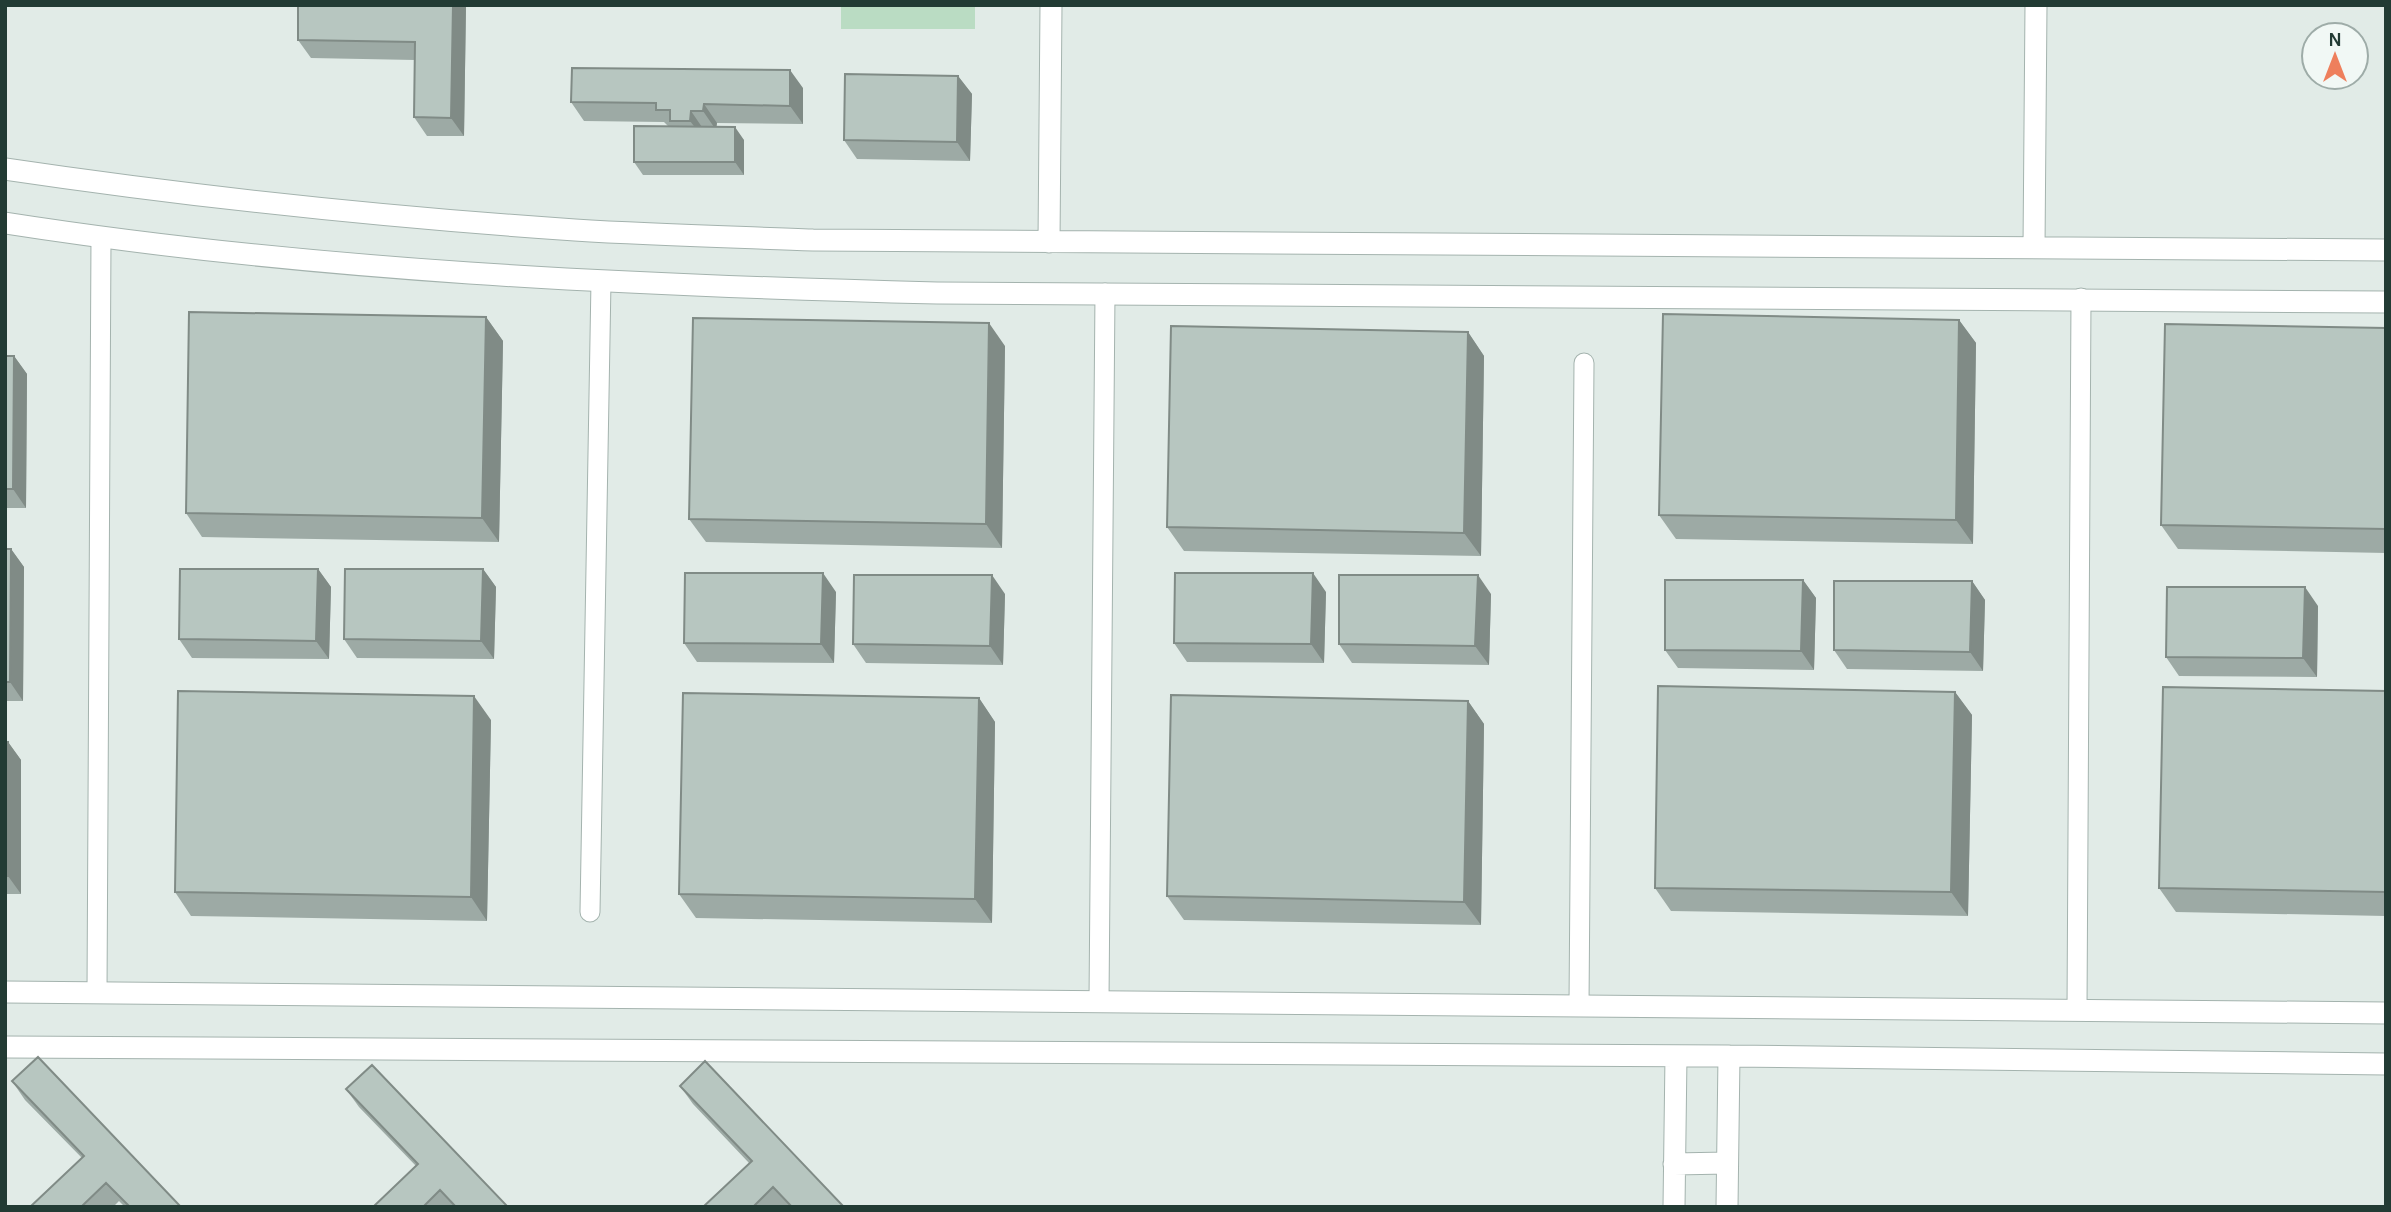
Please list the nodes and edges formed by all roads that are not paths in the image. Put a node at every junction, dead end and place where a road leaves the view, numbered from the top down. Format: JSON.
{"nodes":[{"id":1,"x":1051,"y":5,"type":"edge"},
{"id":2,"x":2036,"y":5,"type":"edge"},
{"id":3,"x":5,"y":169,"type":"edge"},
{"id":4,"x":5,"y":223,"type":"edge"},
{"id":5,"x":101,"y":238,"type":"junction"},
{"id":6,"x":1049,"y":242,"type":"junction"},
{"id":7,"x":2034,"y":247,"type":"junction"},
{"id":8,"x":2386,"y":250,"type":"edge"},
{"id":9,"x":601,"y":281,"type":"junction"},
{"id":10,"x":1104,"y":293,"type":"junction"},
{"id":11,"x":2081,"y":298,"type":"junction"},
{"id":12,"x":2386,"y":302,"type":"edge"},
{"id":13,"x":1584,"y":363,"type":"dead end"},
{"id":14,"x":590,"y":912,"type":"dead end"},
{"id":15,"x":5,"y":992,"type":"edge"},
{"id":16,"x":97,"y":993,"type":"junction"},
{"id":17,"x":1099,"y":1002,"type":"junction"},
{"id":18,"x":1579,"y":1006,"type":"junction"},
{"id":19,"x":2077,"y":1010,"type":"junction"},
{"id":20,"x":2386,"y":1013,"type":"edge"},
{"id":21,"x":5,"y":1047,"type":"edge"},
{"id":22,"x":1676,"y":1056,"type":"junction"},
{"id":23,"x":1728,"y":1056,"type":"junction"},
{"id":24,"x":2386,"y":1064,"type":"edge"},
{"id":25,"x":1727,"y":1163,"type":"junction"},
{"id":26,"x":1675,"y":1164,"type":"junction"},
{"id":27,"x":1674,"y":1207,"type":"edge"},
{"id":28,"x":1727,"y":1207,"type":"edge"}],
"edges":[{"from":1,"to":6,"type":"street"},
{"from":2,"to":7,"type":"street"},
{"from":3,"to":6,"type":"street"},
{"from":4,"to":5,"type":"street"},
{"from":5,"to":9,"type":"street"},
{"from":5,"to":16,"type":"lane"},
{"from":6,"to":7,"type":"street"},
{"from":7,"to":8,"type":"street"},
{"from":9,"to":10,"type":"street"},
{"from":9,"to":14,"type":"lane"},
{"from":10,"to":11,"type":"street"},
{"from":10,"to":17,"type":"lane"},
{"from":11,"to":12,"type":"street"},
{"from":11,"to":19,"type":"lane"},
{"from":13,"to":18,"type":"lane"},
{"from":15,"to":16,"type":"street"},
{"from":16,"to":17,"type":"street"},
{"from":17,"to":18,"type":"street"},
{"from":18,"to":19,"type":"street"},
{"from":19,"to":20,"type":"street"},
{"from":21,"to":22,"type":"street"},
{"from":22,"to":23,"type":"street"},
{"from":22,"to":26,"type":"street"},
{"from":23,"to":24,"type":"street"},
{"from":23,"to":25,"type":"street"},
{"from":25,"to":26,"type":"street"},
{"from":25,"to":28,"type":"street"},
{"from":26,"to":27,"type":"street"}]}
